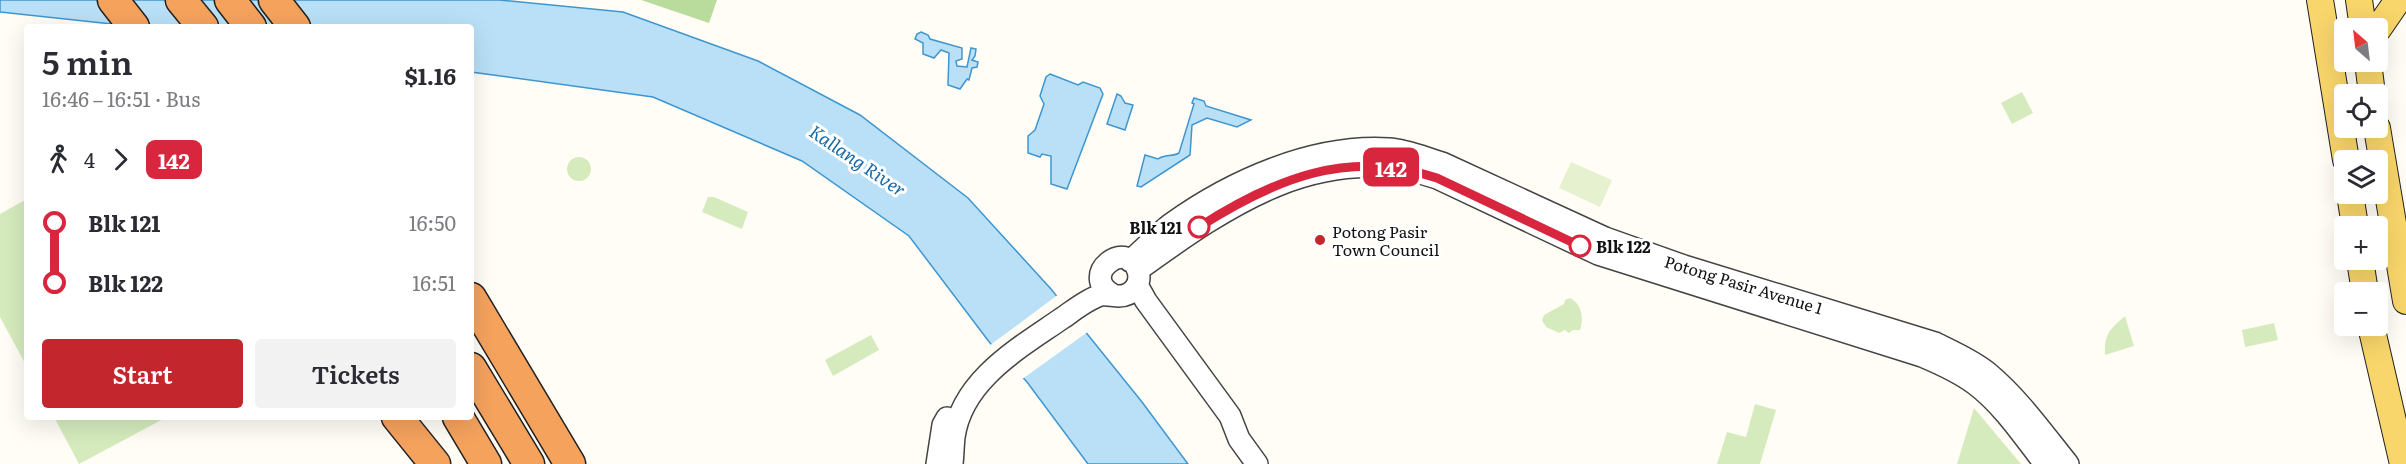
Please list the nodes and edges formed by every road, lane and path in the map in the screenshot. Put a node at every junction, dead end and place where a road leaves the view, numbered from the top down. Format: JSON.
{"nodes":[{"id":1,"x":95,"y":0,"type":"edge"},
{"id":2,"x":113,"y":0,"type":"edge"},
{"id":3,"x":136,"y":0,"type":"edge"},
{"id":4,"x":181,"y":0,"type":"edge"},
{"id":5,"x":230,"y":0,"type":"edge"},
{"id":6,"x":274,"y":0,"type":"edge"},
{"id":7,"x":2320,"y":0,"type":"edge"},
{"id":8,"x":2360,"y":0,"type":"edge"},
{"id":9,"x":2398,"y":0,"type":"edge"},
{"id":10,"x":2362,"y":18,"type":"edge"},
{"id":11,"x":2386,"y":18,"type":"edge"},
{"id":12,"x":112,"y":24,"type":"edge"},
{"id":13,"x":132,"y":24,"type":"edge"},
{"id":14,"x":155,"y":24,"type":"edge"},
{"id":15,"x":201,"y":24,"type":"edge"},
{"id":16,"x":249,"y":24,"type":"edge"},
{"id":17,"x":293,"y":24,"type":"edge"},
{"id":18,"x":2379,"y":138,"type":"edge"},
{"id":19,"x":2344,"y":150,"type":"edge"},
{"id":20,"x":1135,"y":272,"type":"junction"},
{"id":21,"x":1105,"y":290,"type":"junction"},
{"id":22,"x":2406,"y":300,"type":"edge"},
{"id":23,"x":474,"y":303,"type":"edge"},
{"id":24,"x":2373,"y":336,"type":"edge"},
{"id":25,"x":985,"y":368,"type":"junction"},
{"id":26,"x":474,"y":373,"type":"edge"},
{"id":27,"x":399,"y":420,"type":"edge"},
{"id":28,"x":416,"y":420,"type":"edge"},
{"id":29,"x":460,"y":420,"type":"edge"},
{"id":30,"x":1239,"y":439,"type":"junction"},
{"id":31,"x":435,"y":464,"type":"edge"},
{"id":32,"x":441,"y":464,"type":"edge"},
{"id":33,"x":486,"y":464,"type":"edge"},
{"id":34,"x":530,"y":464,"type":"edge"},
{"id":35,"x":570,"y":464,"type":"edge"},
{"id":36,"x":937,"y":464,"type":"edge"},
{"id":37,"x":952,"y":464,"type":"edge"},
{"id":38,"x":1257,"y":464,"type":"edge"},
{"id":39,"x":2045,"y":464,"type":"edge"},
{"id":40,"x":2068,"y":464,"type":"edge"},
{"id":41,"x":2403,"y":464,"type":"edge"}],
"edges":[{"from":1,"to":12,"type":"highway"},
{"from":2,"to":13,"type":"highway"},
{"from":3,"to":14,"type":"highway"},
{"from":4,"to":15,"type":"highway"},
{"from":5,"to":16,"type":"highway"},
{"from":6,"to":17,"type":"highway"},
{"from":7,"to":19,"type":"main road"},
{"from":8,"to":10,"type":"main road"},
{"from":9,"to":11,"type":"main road"},
{"from":18,"to":22,"type":"main road"},
{"from":20,"to":21,"type":"street","name":"Potong Pasir Avenue 1"},
{"from":20,"to":21,"type":"street","name":"Potong Pasir Avenue 1"},
{"from":20,"to":30,"type":"street"},
{"from":20,"to":39,"type":"street","name":"Potong Pasir Avenue 1"},
{"from":20,"to":40,"type":"street","name":"Potong Pasir Avenue 1"},
{"from":21,"to":25,"type":"street","name":"Potong Pasir Avenue 1"},
{"from":21,"to":30,"type":"street"},
{"from":23,"to":35,"type":"highway"},
{"from":24,"to":41,"type":"main road"},
{"from":25,"to":36,"type":"street","name":"Potong Pasir Avenue 1"},
{"from":25,"to":37,"type":"street","name":"Potong Pasir Avenue 1"},
{"from":26,"to":34,"type":"highway"},
{"from":27,"to":31,"type":"highway"},
{"from":28,"to":32,"type":"highway"},
{"from":29,"to":33,"type":"highway"},
{"from":30,"to":38,"type":"street"}]}
